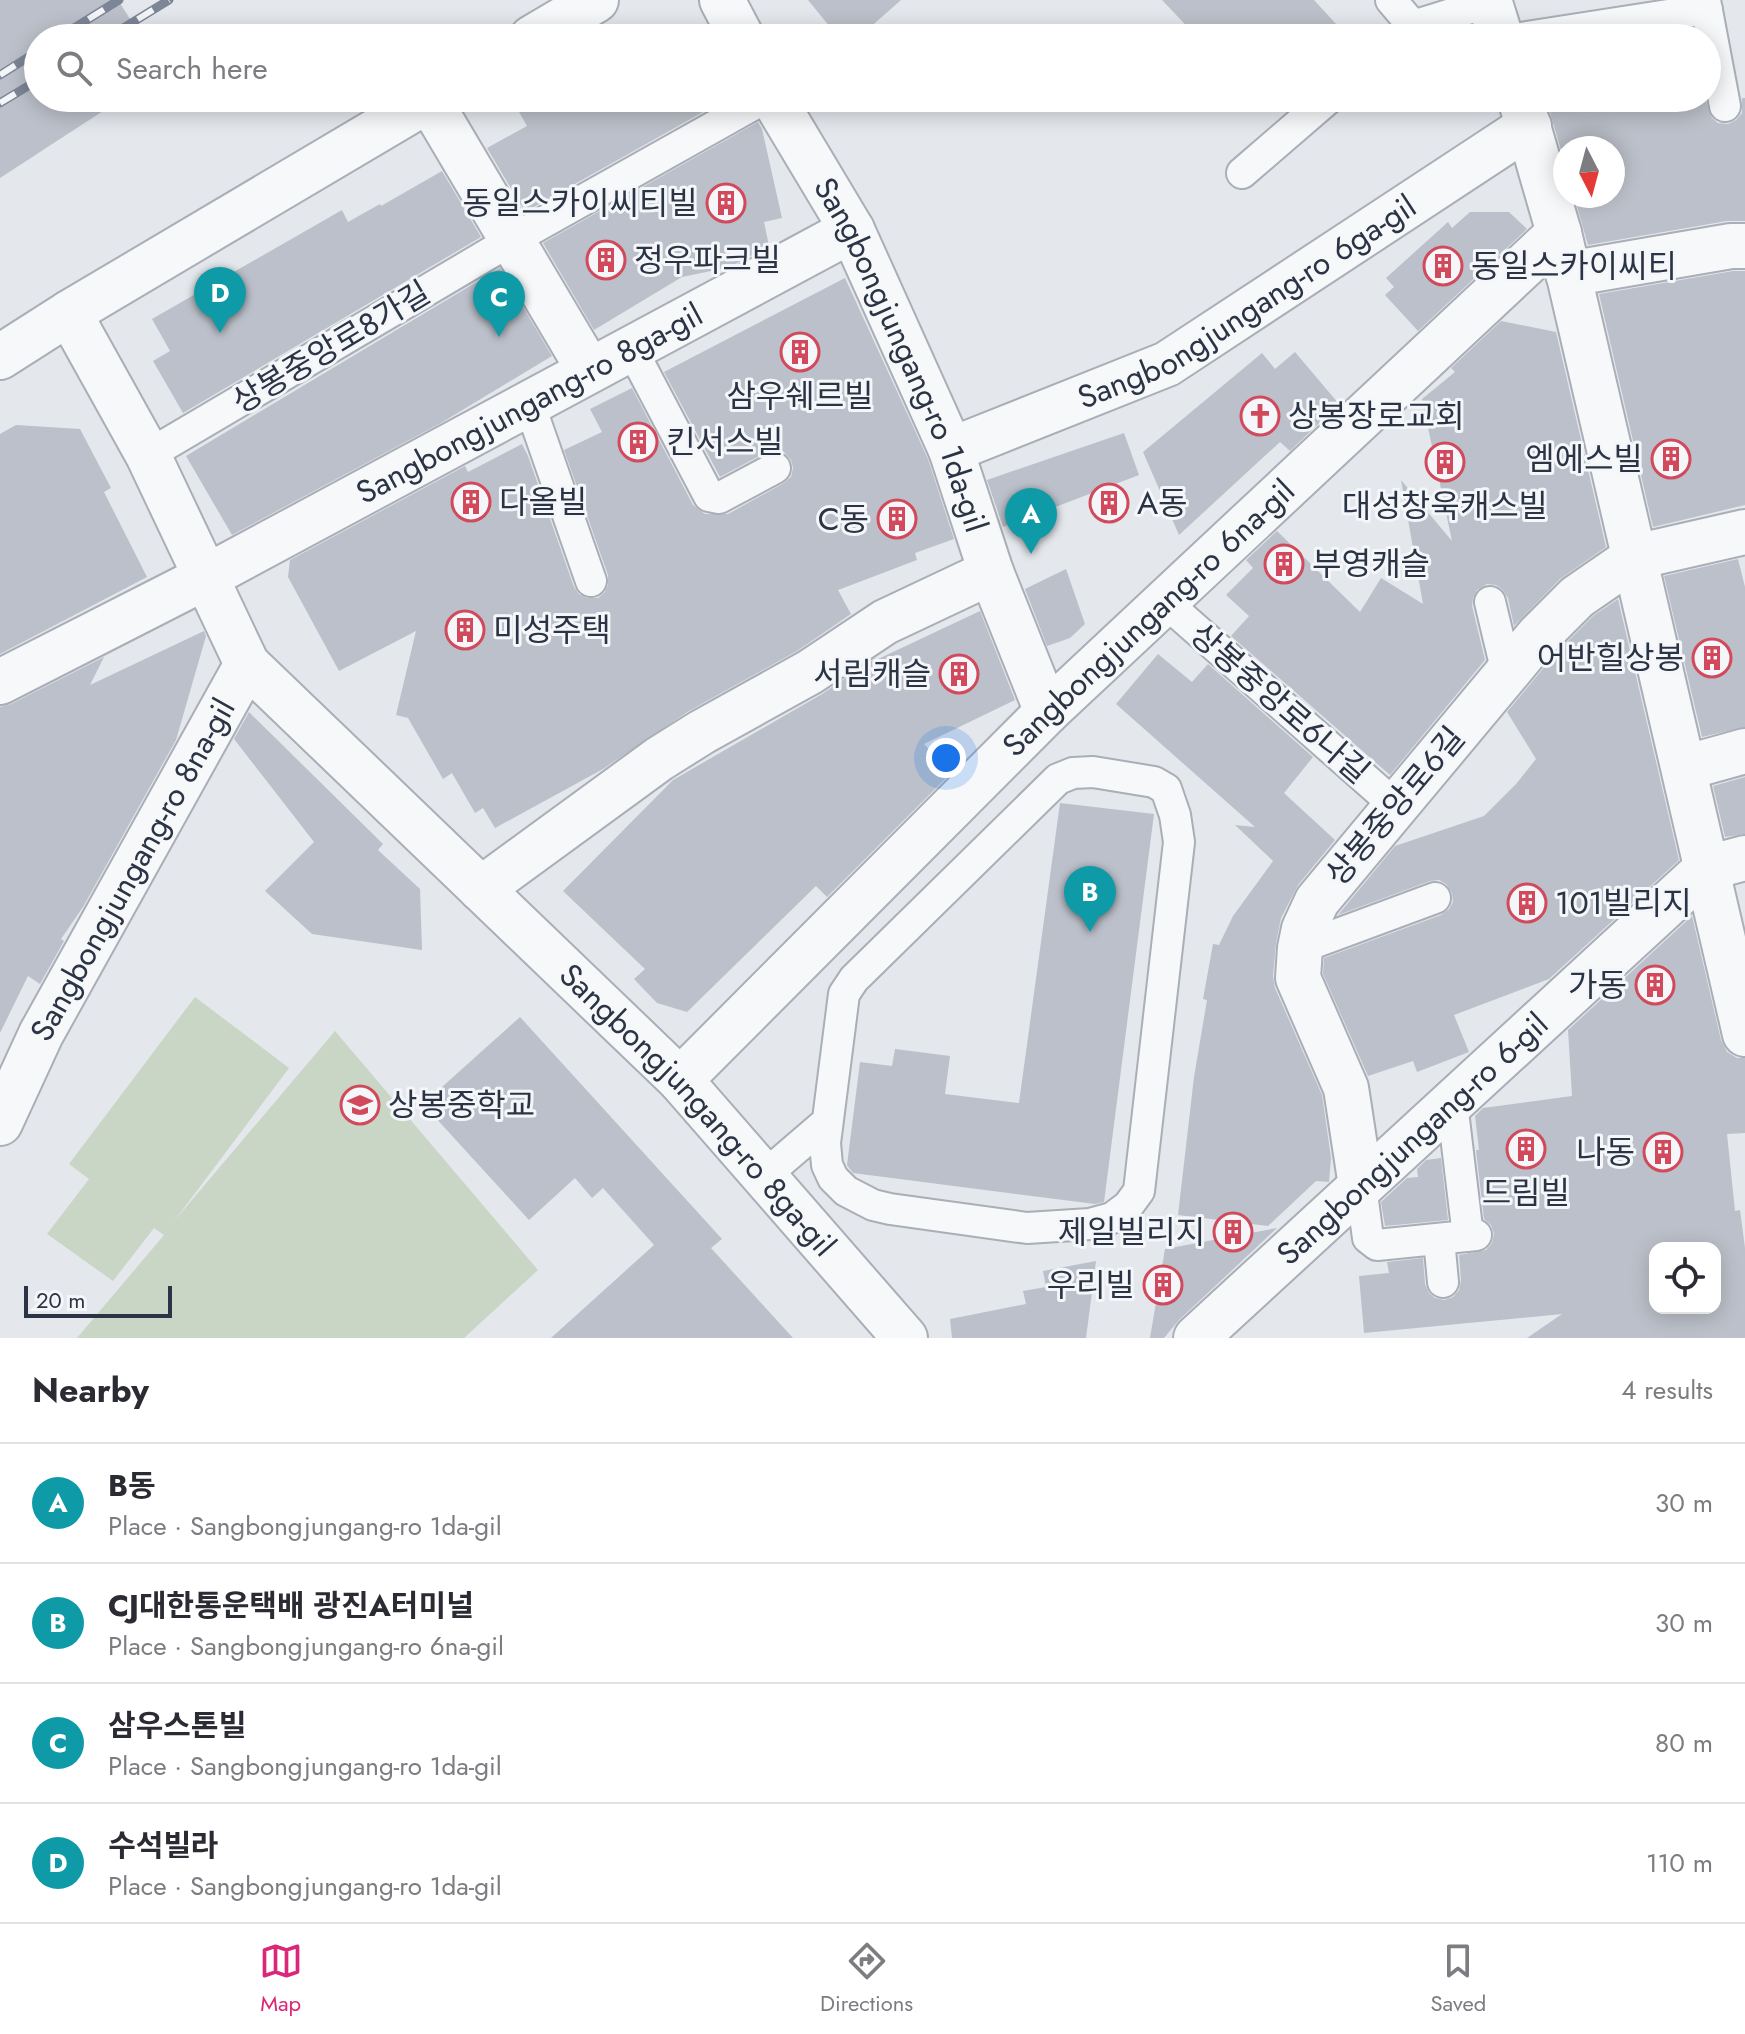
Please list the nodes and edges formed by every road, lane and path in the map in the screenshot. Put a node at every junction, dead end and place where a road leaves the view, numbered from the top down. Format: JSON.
{"nodes":[{"id":1,"x":596,"y":0,"type":"edge"},
{"id":2,"x":722,"y":0,"type":"edge"},
{"id":3,"x":1391,"y":0,"type":"edge"},
{"id":4,"x":1706,"y":4,"type":"edge"},
{"id":5,"x":1493,"y":13,"type":"edge"},
{"id":6,"x":556,"y":24,"type":"edge"},
{"id":7,"x":735,"y":24,"type":"edge"},
{"id":8,"x":1402,"y":24,"type":"edge"},
{"id":9,"x":1443,"y":24,"type":"edge"},
{"id":10,"x":1597,"y":24,"type":"edge"},
{"id":11,"x":1710,"y":24,"type":"edge"},
{"id":12,"x":1721,"y":85,"type":"edge"},
{"id":13,"x":1725,"y":106,"type":"dead end"},
{"id":14,"x":408,"y":112,"type":"edge"},
{"id":15,"x":438,"y":112,"type":"edge"},
{"id":16,"x":740,"y":112,"type":"edge"},
{"id":17,"x":781,"y":112,"type":"edge"},
{"id":18,"x":1313,"y":112,"type":"edge"},
{"id":19,"x":1525,"y":112,"type":"edge"},
{"id":20,"x":1242,"y":173,"type":"dead end"},
{"id":21,"x":852,"y":230,"type":"junction"},
{"id":22,"x":512,"y":240,"type":"junction"},
{"id":23,"x":1745,"y":246,"type":"edge"},
{"id":24,"x":1563,"y":254,"type":"junction"},
{"id":25,"x":69,"y":313,"type":"junction"},
{"id":26,"x":631,"y":348,"type":"junction"},
{"id":27,"x":0,"y":357,"type":"edge"},
{"id":28,"x":589,"y":370,"type":"junction"},
{"id":29,"x":529,"y":403,"type":"junction"},
{"id":30,"x":951,"y":450,"type":"junction"},
{"id":31,"x":148,"y":455,"type":"junction"},
{"id":32,"x":775,"y":468,"type":"dead end"},
{"id":33,"x":1745,"y":532,"type":"edge"},
{"id":34,"x":1635,"y":557,"type":"junction"},
{"id":35,"x":991,"y":572,"type":"junction"},
{"id":36,"x":208,"y":576,"type":"junction"},
{"id":37,"x":591,"y":581,"type":"dead end"},
{"id":38,"x":1164,"y":601,"type":"junction"},
{"id":39,"x":1490,"y":602,"type":"dead end"},
{"id":40,"x":247,"y":664,"type":"junction"},
{"id":41,"x":1507,"y":673,"type":"junction"},
{"id":42,"x":0,"y":682,"type":"edge"},
{"id":43,"x":1047,"y":712,"type":"junction"},
{"id":44,"x":1745,"y":751,"type":"edge"},
{"id":45,"x":1684,"y":768,"type":"junction"},
{"id":46,"x":1396,"y":806,"type":"junction"},
{"id":47,"x":1726,"y":863,"type":"edge"},
{"id":48,"x":481,"y":889,"type":"junction"},
{"id":49,"x":1435,"y":898,"type":"dead end"},
{"id":50,"x":1300,"y":948,"type":"junction"},
{"id":51,"x":1745,"y":1034,"type":"edge"},
{"id":52,"x":680,"y":1080,"type":"junction"},
{"id":53,"x":1452,"y":1103,"type":"junction"},
{"id":54,"x":827,"y":1122,"type":"junction"},
{"id":55,"x":0,"y":1123,"type":"edge"},
{"id":56,"x":764,"y":1176,"type":"junction"},
{"id":57,"x":1361,"y":1186,"type":"junction"},
{"id":58,"x":1461,"y":1237,"type":"junction"},
{"id":59,"x":1443,"y":1282,"type":"dead end"},
{"id":60,"x":905,"y":1338,"type":"edge"},
{"id":61,"x":1196,"y":1338,"type":"edge"}],
"edges":[{"from":1,"to":6,"type":"street"},
{"from":2,"to":7,"type":"street"},
{"from":3,"to":8,"type":"lane"},
{"from":4,"to":10,"type":"lane"},
{"from":4,"to":11,"type":"lane"},
{"from":5,"to":9,"type":"lane"},
{"from":12,"to":13,"type":"lane"},
{"from":14,"to":25,"type":"street"},
{"from":15,"to":22,"type":"street"},
{"from":16,"to":22,"type":"lane","name":"상봉중앙로8가길"},
{"from":17,"to":21,"type":"street","name":"Sangbongjungang-ro 1da-gil"},
{"from":18,"to":20,"type":"lane"},
{"from":19,"to":24,"type":"street","name":"Sangbongjungang-ro 6ga-gil"},
{"from":19,"to":30,"type":"street","name":"Sangbongjungang-ro 6ga-gil"},
{"from":21,"to":26,"type":"street","name":"Sangbongjungang-ro 8ga-gil"},
{"from":21,"to":30,"type":"street","name":"Sangbongjungang-ro 1da-gil"},
{"from":22,"to":28,"type":"street"},
{"from":22,"to":31,"type":"lane","name":"상봉중앙로8가길"},
{"from":23,"to":24,"type":"street"},
{"from":24,"to":34,"type":"street","name":"Sangbongjungang-ro 6ga-gil"},
{"from":24,"to":38,"type":"street","name":"Sangbongjungang-ro 6na-gil"},
{"from":25,"to":27,"type":"street"},
{"from":25,"to":31,"type":"street","name":"Sangbongjungang-ro 8ga-gil"},
{"from":26,"to":28,"type":"street","name":"Sangbongjungang-ro 8ga-gil"},
{"from":26,"to":32,"type":"lane"},
{"from":28,"to":29,"type":"street","name":"Sangbongjungang-ro 8ga-gil"},
{"from":29,"to":36,"type":"street","name":"Sangbongjungang-ro 8ga-gil"},
{"from":29,"to":37,"type":"lane"},
{"from":30,"to":35,"type":"street","name":"Sangbongjungang-ro 1da-gil"},
{"from":31,"to":36,"type":"street","name":"Sangbongjungang-ro 8ga-gil"},
{"from":33,"to":34,"type":"street"},
{"from":34,"to":41,"type":"street","name":"상봉중앙로6길"},
{"from":34,"to":45,"type":"street","name":"Sangbongjungang-ro 6ga-gil"},
{"from":35,"to":43,"type":"street","name":"Sangbongjungang-ro 1da-gil"},
{"from":35,"to":48,"type":"street"},
{"from":36,"to":40,"type":"street","name":"Sangbongjungang-ro 8ga-gil"},
{"from":36,"to":42,"type":"street","name":"Sangbongjungang-ro 8ga-gil"},
{"from":38,"to":43,"type":"street","name":"Sangbongjungang-ro 6na-gil"},
{"from":38,"to":46,"type":"lane","name":"상봉중앙로6나길"},
{"from":39,"to":41,"type":"lane"},
{"from":40,"to":48,"type":"street","name":"Sangbongjungang-ro 8ga-gil"},
{"from":40,"to":55,"type":"street","name":"Sangbongjungang-ro 8na-gil"},
{"from":41,"to":46,"type":"street","name":"상봉중앙로6길"},
{"from":43,"to":52,"type":"street","name":"Sangbongjungang-ro 6na-gil"},
{"from":44,"to":45,"type":"street"},
{"from":45,"to":47,"type":"street","name":"Sangbongjungang-ro 6ga-gil"},
{"from":46,"to":50,"type":"street","name":"상봉중앙로6길"},
{"from":47,"to":51,"type":"street"},
{"from":47,"to":53,"type":"street","name":"Sangbongjungang-ro 6-gil"},
{"from":48,"to":52,"type":"street","name":"Sangbongjungang-ro 8ga-gil"},
{"from":49,"to":50,"type":"lane","name":"상봉중앙로6길"},
{"from":50,"to":57,"type":"street","name":"상봉중앙로6길"},
{"from":52,"to":56,"type":"street","name":"Sangbongjungang-ro 8ga-gil"},
{"from":53,"to":57,"type":"street","name":"Sangbongjungang-ro 6-gil"},
{"from":53,"to":58,"type":"lane"},
{"from":54,"to":54,"type":"lane"},
{"from":54,"to":56,"type":"lane"},
{"from":56,"to":60,"type":"street","name":"Sangbongjungang-ro 8ga-gil"},
{"from":57,"to":58,"type":"lane","name":"상봉중앙로6길"},
{"from":57,"to":61,"type":"street","name":"Sangbongjungang-ro 6-gil"},
{"from":58,"to":59,"type":"lane"}]}
